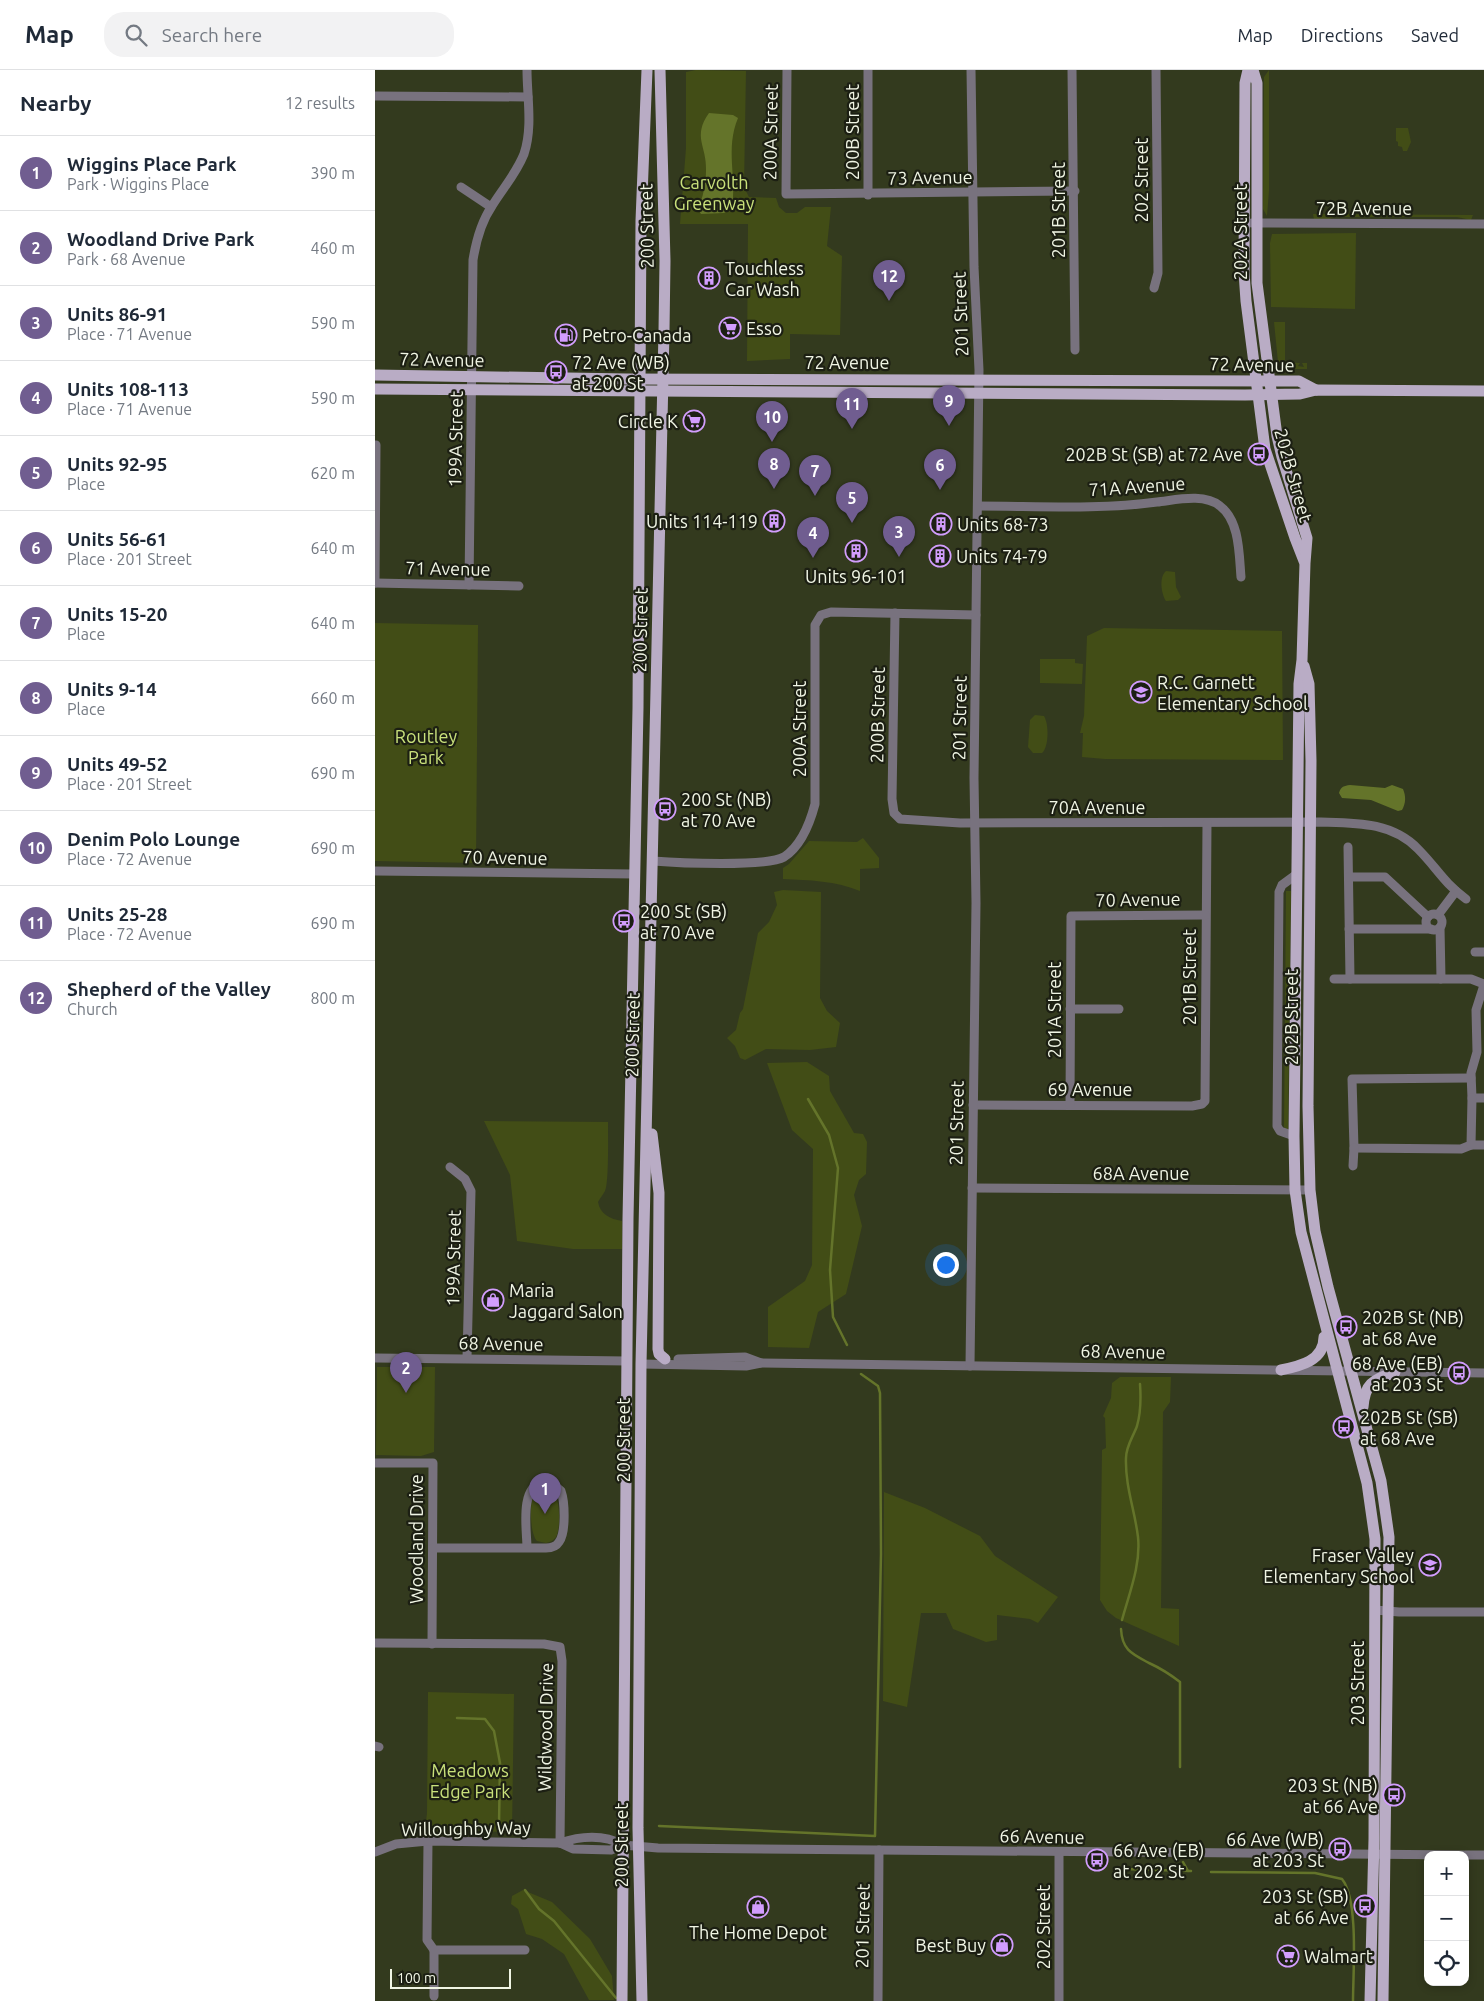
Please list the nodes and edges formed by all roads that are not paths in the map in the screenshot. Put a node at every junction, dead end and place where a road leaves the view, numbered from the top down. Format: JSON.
{"nodes":[{"id":1,"x":527,"y":70,"type":"edge"},
{"id":2,"x":647,"y":70,"type":"edge"},
{"id":3,"x":660,"y":70,"type":"edge"},
{"id":4,"x":787,"y":70,"type":"edge"},
{"id":5,"x":868,"y":70,"type":"edge"},
{"id":6,"x":971,"y":70,"type":"edge"},
{"id":7,"x":1072,"y":70,"type":"edge"},
{"id":8,"x":1156,"y":70,"type":"edge"},
{"id":9,"x":1248,"y":70,"type":"edge"},
{"id":10,"x":1253,"y":70,"type":"edge"},
{"id":11,"x":375,"y":96,"type":"edge"},
{"id":12,"x":527,"y":97,"type":"junction"},
{"id":13,"x":461,"y":187,"type":"dead end"},
{"id":14,"x":1075,"y":191,"type":"junction"},
{"id":15,"x":974,"y":192,"type":"junction"},
{"id":16,"x":786,"y":194,"type":"joint"},
{"id":17,"x":868,"y":194,"type":"junction"},
{"id":18,"x":491,"y":207,"type":"junction"},
{"id":19,"x":1244,"y":223,"type":"junction"},
{"id":20,"x":1258,"y":224,"type":"junction"},
{"id":21,"x":1484,"y":224,"type":"edge"},
{"id":22,"x":1154,"y":288,"type":"dead end"},
{"id":23,"x":1075,"y":350,"type":"dead end"},
{"id":24,"x":375,"y":375,"type":"edge"},
{"id":25,"x":472,"y":376,"type":"junction"},
{"id":26,"x":639,"y":379,"type":"junction"},
{"id":27,"x":663,"y":379,"type":"junction"},
{"id":28,"x":979,"y":380,"type":"junction"},
{"id":29,"x":1256,"y":380,"type":"junction"},
{"id":30,"x":1270,"y":381,"type":"junction"},
{"id":31,"x":375,"y":389,"type":"edge"},
{"id":32,"x":471,"y":390,"type":"junction"},
{"id":33,"x":1316,"y":390,"type":"junction"},
{"id":34,"x":1484,"y":391,"type":"edge"},
{"id":35,"x":639,"y":392,"type":"junction"},
{"id":36,"x":662,"y":392,"type":"junction"},
{"id":37,"x":979,"y":393,"type":"junction"},
{"id":38,"x":1257,"y":395,"type":"junction"},
{"id":39,"x":1272,"y":395,"type":"junction"},
{"id":40,"x":377,"y":445,"type":"dead end"},
{"id":41,"x":978,"y":506,"type":"junction"},
{"id":42,"x":1305,"y":563,"type":"junction"},
{"id":43,"x":1241,"y":577,"type":"dead end"},
{"id":44,"x":375,"y":583,"type":"edge"},
{"id":45,"x":469,"y":585,"type":"junction"},
{"id":46,"x":519,"y":586,"type":"dead end"},
{"id":47,"x":895,"y":613,"type":"junction"},
{"id":48,"x":977,"y":615,"type":"junction"},
{"id":49,"x":1302,"y":660,"type":"junction"},
{"id":50,"x":897,"y":816,"type":"joint"},
{"id":51,"x":975,"y":822,"type":"junction"},
{"id":52,"x":1311,"y":822,"type":"junction"},
{"id":53,"x":1207,"y":823,"type":"junction"},
{"id":54,"x":1298,"y":823,"type":"junction"},
{"id":55,"x":1348,"y":847,"type":"dead end"},
{"id":56,"x":653,"y":861,"type":"junction"},
{"id":57,"x":375,"y":871,"type":"edge"},
{"id":58,"x":634,"y":874,"type":"junction"},
{"id":59,"x":1297,"y":874,"type":"junction"},
{"id":60,"x":1349,"y":877,"type":"junction"},
{"id":61,"x":1456,"y":891,"type":"junction"},
{"id":62,"x":1466,"y":898,"type":"dead end"},
{"id":63,"x":652,"y":907,"type":"junction"},
{"id":64,"x":1205,"y":915,"type":"junction"},
{"id":65,"x":1071,"y":916,"type":"joint"},
{"id":66,"x":1433,"y":916,"type":"junction"},
{"id":67,"x":1435,"y":928,"type":"junction"},
{"id":68,"x":1349,"y":929,"type":"junction"},
{"id":69,"x":1335,"y":979,"type":"dead end"},
{"id":70,"x":1350,"y":979,"type":"junction"},
{"id":71,"x":1441,"y":979,"type":"junction"},
{"id":72,"x":1484,"y":985,"type":"edge"},
{"id":73,"x":1070,"y":1009,"type":"junction"},
{"id":74,"x":1119,"y":1010,"type":"dead end"},
{"id":75,"x":1481,"y":1052,"type":"edge"},
{"id":76,"x":1471,"y":1078,"type":"junction"},
{"id":77,"x":1472,"y":1098,"type":"junction"},
{"id":78,"x":1484,"y":1098,"type":"edge"},
{"id":79,"x":648,"y":1100,"type":"junction"},
{"id":80,"x":1205,"y":1101,"type":"joint"},
{"id":81,"x":973,"y":1105,"type":"junction"},
{"id":82,"x":1070,"y":1105,"type":"junction"},
{"id":83,"x":1294,"y":1136,"type":"junction"},
{"id":84,"x":1471,"y":1145,"type":"junction"},
{"id":85,"x":1484,"y":1145,"type":"edge"},
{"id":86,"x":1353,"y":1148,"type":"junction"},
{"id":87,"x":1353,"y":1166,"type":"dead end"},
{"id":88,"x":449,"y":1167,"type":"dead end"},
{"id":89,"x":972,"y":1188,"type":"junction"},
{"id":90,"x":1295,"y":1190,"type":"junction"},
{"id":91,"x":1310,"y":1190,"type":"junction"},
{"id":92,"x":1323,"y":1323,"type":"junction"},
{"id":93,"x":375,"y":1358,"type":"edge"},
{"id":94,"x":467,"y":1358,"type":"junction"},
{"id":95,"x":665,"y":1359,"type":"joint"},
{"id":96,"x":627,"y":1361,"type":"junction"},
{"id":97,"x":761,"y":1363,"type":"junction"},
{"id":98,"x":641,"y":1364,"type":"junction"},
{"id":99,"x":970,"y":1366,"type":"junction"},
{"id":100,"x":1281,"y":1370,"type":"junction"},
{"id":101,"x":1336,"y":1370,"type":"junction"},
{"id":102,"x":1351,"y":1371,"type":"junction"},
{"id":103,"x":1395,"y":1372,"type":"junction"},
{"id":104,"x":1484,"y":1373,"type":"edge"},
{"id":105,"x":1362,"y":1411,"type":"junction"},
{"id":106,"x":375,"y":1463,"type":"edge"},
{"id":107,"x":433,"y":1548,"type":"junction"},
{"id":108,"x":527,"y":1548,"type":"junction"},
{"id":109,"x":1375,"y":1610,"type":"junction"},
{"id":110,"x":1389,"y":1611,"type":"junction"},
{"id":111,"x":1484,"y":1612,"type":"edge"},
{"id":112,"x":375,"y":1643,"type":"edge"},
{"id":113,"x":432,"y":1644,"type":"junction"},
{"id":114,"x":428,"y":1841,"type":"junction"},
{"id":115,"x":560,"y":1843,"type":"junction"},
{"id":116,"x":623,"y":1845,"type":"junction"},
{"id":117,"x":638,"y":1847,"type":"junction"},
{"id":118,"x":879,"y":1850,"type":"junction"},
{"id":119,"x":375,"y":1852,"type":"edge"},
{"id":120,"x":1059,"y":1853,"type":"junction"},
{"id":121,"x":1385,"y":1854,"type":"junction"},
{"id":122,"x":1424,"y":1854,"type":"edge"},
{"id":123,"x":1373,"y":1855,"type":"junction"},
{"id":124,"x":1469,"y":1855,"type":"edge"},
{"id":125,"x":1484,"y":1855,"type":"edge"},
{"id":126,"x":434,"y":1950,"type":"junction"},
{"id":127,"x":525,"y":1950,"type":"dead end"},
{"id":128,"x":434,"y":1996,"type":"dead end"},
{"id":129,"x":622,"y":2001,"type":"edge"},
{"id":130,"x":642,"y":2001,"type":"edge"},
{"id":131,"x":878,"y":2001,"type":"edge"},
{"id":132,"x":1059,"y":2001,"type":"edge"},
{"id":133,"x":1370,"y":2001,"type":"edge"},
{"id":134,"x":1383,"y":2001,"type":"edge"}],
"edges":[{"from":1,"to":12,"type":"street","name":"199A Street"},
{"from":2,"to":26,"type":"main road","name":"200 Street"},
{"from":3,"to":27,"type":"main road","name":"200 Street"},
{"from":4,"to":16,"type":"street","name":"200A Street"},
{"from":5,"to":17,"type":"street","name":"200B Street"},
{"from":6,"to":15,"type":"street","name":"201 Street"},
{"from":7,"to":14,"type":"street","name":"201B Street"},
{"from":8,"to":22,"type":"street","name":"202 Street"},
{"from":9,"to":19,"type":"main road","name":"202A Street"},
{"from":10,"to":20,"type":"main road","name":"202A Street"},
{"from":11,"to":12,"type":"street"},
{"from":12,"to":18,"type":"street","name":"199A Street"},
{"from":13,"to":18,"type":"street"},
{"from":14,"to":15,"type":"street","name":"73 Avenue"},
{"from":14,"to":23,"type":"street","name":"201B Street"},
{"from":15,"to":17,"type":"street","name":"73 Avenue"},
{"from":15,"to":28,"type":"street","name":"201 Street"},
{"from":16,"to":17,"type":"street","name":"73 Avenue"},
{"from":18,"to":25,"type":"street","name":"199A Street"},
{"from":19,"to":20,"type":"street","name":"72B Avenue"},
{"from":19,"to":29,"type":"main road","name":"202A Street"},
{"from":20,"to":21,"type":"street","name":"72B Avenue"},
{"from":20,"to":30,"type":"main road","name":"202A Street"},
{"from":24,"to":25,"type":"main road","name":"72 Avenue"},
{"from":25,"to":26,"type":"main road","name":"72 Avenue"},
{"from":25,"to":32,"type":"street","name":"199A Street"},
{"from":26,"to":27,"type":"main road","name":"72 Avenue"},
{"from":26,"to":35,"type":"main road","name":"200 Street"},
{"from":27,"to":28,"type":"main road","name":"72 Avenue"},
{"from":27,"to":36,"type":"main road","name":"200 Street"},
{"from":28,"to":29,"type":"main road","name":"72 Avenue"},
{"from":28,"to":37,"type":"street","name":"201 Street"},
{"from":29,"to":30,"type":"main road","name":"72 Avenue"},
{"from":29,"to":38,"type":"main road","name":"202A Street"},
{"from":30,"to":33,"type":"main road","name":"72 Avenue"},
{"from":30,"to":39,"type":"main road","name":"202A Street"},
{"from":31,"to":32,"type":"main road","name":"72 Avenue"},
{"from":32,"to":35,"type":"main road","name":"72 Avenue"},
{"from":32,"to":45,"type":"street","name":"199A Street"},
{"from":33,"to":34,"type":"main road","name":"72 Avenue"},
{"from":33,"to":39,"type":"main road","name":"72 Avenue"},
{"from":35,"to":36,"type":"main road","name":"72 Avenue"},
{"from":35,"to":58,"type":"main road","name":"200 Street"},
{"from":36,"to":37,"type":"main road","name":"72 Avenue"},
{"from":36,"to":56,"type":"main road","name":"200 Street"},
{"from":37,"to":38,"type":"main road","name":"72 Avenue"},
{"from":37,"to":41,"type":"street","name":"201 Street"},
{"from":38,"to":39,"type":"main road","name":"72 Avenue"},
{"from":38,"to":42,"type":"main road","name":"202B Street"},
{"from":39,"to":42,"type":"main road","name":"202B Street"},
{"from":40,"to":44,"type":"street"},
{"from":41,"to":43,"type":"street","name":"71A Avenue"},
{"from":41,"to":48,"type":"street","name":"201 Street"},
{"from":42,"to":49,"type":"main road","name":"202B Street"},
{"from":44,"to":45,"type":"street","name":"71 Avenue"},
{"from":45,"to":46,"type":"street","name":"71 Avenue"},
{"from":47,"to":48,"type":"street"},
{"from":47,"to":50,"type":"street","name":"200B Street"},
{"from":47,"to":56,"type":"street","name":"200A Street"},
{"from":48,"to":51,"type":"street","name":"201 Street"},
{"from":49,"to":52,"type":"main road","name":"202B Street"},
{"from":49,"to":54,"type":"main road","name":"202B Street"},
{"from":50,"to":51,"type":"street","name":"70A Avenue"},
{"from":51,"to":53,"type":"street","name":"70A Avenue"},
{"from":51,"to":81,"type":"street","name":"201 Street"},
{"from":52,"to":54,"type":"street"},
{"from":52,"to":61,"type":"street"},
{"from":52,"to":91,"type":"main road","name":"202B Street"},
{"from":53,"to":54,"type":"street","name":"70A Avenue"},
{"from":53,"to":64,"type":"street","name":"201B Street"},
{"from":54,"to":59,"type":"main road","name":"202B Street"},
{"from":55,"to":60,"type":"street"},
{"from":56,"to":63,"type":"main road","name":"200 Street"},
{"from":57,"to":58,"type":"street","name":"70 Avenue"},
{"from":58,"to":63,"type":"main road"},
{"from":58,"to":96,"type":"main road","name":"200 Street"},
{"from":59,"to":83,"type":"main road","name":"202B Street"},
{"from":59,"to":83,"type":"street","name":"202B Street"},
{"from":60,"to":66,"type":"street"},
{"from":60,"to":68,"type":"street"},
{"from":61,"to":62,"type":"street"},
{"from":61,"to":66,"type":"street"},
{"from":63,"to":79,"type":"main road","name":"200 Street"},
{"from":64,"to":65,"type":"street","name":"70 Avenue"},
{"from":64,"to":80,"type":"street","name":"201B Street"},
{"from":65,"to":73,"type":"street","name":"201A Street"},
{"from":66,"to":67,"type":"street"},
{"from":66,"to":67,"type":"street"},
{"from":67,"to":68,"type":"street"},
{"from":67,"to":71,"type":"street"},
{"from":68,"to":70,"type":"street"},
{"from":69,"to":70,"type":"street"},
{"from":70,"to":71,"type":"street"},
{"from":71,"to":72,"type":"street"},
{"from":72,"to":75,"type":"street"},
{"from":73,"to":74,"type":"street"},
{"from":73,"to":82,"type":"street","name":"201A Street"},
{"from":75,"to":76,"type":"street"},
{"from":76,"to":77,"type":"street"},
{"from":76,"to":86,"type":"street"},
{"from":77,"to":78,"type":"street"},
{"from":77,"to":84,"type":"street"},
{"from":79,"to":95,"type":"main road"},
{"from":79,"to":98,"type":"main road","name":"200 Street"},
{"from":80,"to":82,"type":"street","name":"69 Avenue"},
{"from":81,"to":82,"type":"street","name":"69 Avenue"},
{"from":81,"to":89,"type":"street","name":"201 Street"},
{"from":83,"to":90,"type":"main road","name":"202B Street"},
{"from":84,"to":85,"type":"street"},
{"from":84,"to":86,"type":"street"},
{"from":86,"to":87,"type":"street"},
{"from":88,"to":94,"type":"street","name":"199A Street"},
{"from":89,"to":90,"type":"street","name":"68A Avenue"},
{"from":89,"to":99,"type":"street","name":"201 Street"},
{"from":90,"to":91,"type":"street","name":"68A Avenue"},
{"from":90,"to":92,"type":"main road","name":"202B Street"},
{"from":91,"to":102,"type":"main road","name":"202B Street"},
{"from":92,"to":100,"type":"main road"},
{"from":92,"to":101,"type":"main road","name":"202B Street"},
{"from":93,"to":94,"type":"street","name":"68 Avenue"},
{"from":94,"to":96,"type":"street","name":"68 Avenue"},
{"from":95,"to":97,"type":"street","name":"68 Avenue"},
{"from":96,"to":116,"type":"main road","name":"200 Street"},
{"from":97,"to":98,"type":"street","name":"68 Avenue"},
{"from":97,"to":99,"type":"street","name":"68 Avenue"},
{"from":98,"to":117,"type":"main road","name":"200 Street"},
{"from":99,"to":100,"type":"street","name":"68 Avenue"},
{"from":100,"to":101,"type":"street","name":"68 Avenue"},
{"from":101,"to":102,"type":"street","name":"68 Avenue"},
{"from":101,"to":109,"type":"main road","name":"203 Street"},
{"from":102,"to":103,"type":"street","name":"68 Avenue"},
{"from":102,"to":105,"type":"main road","name":"203 Street"},
{"from":103,"to":104,"type":"street","name":"68 Avenue"},
{"from":103,"to":105,"type":"main road"},
{"from":105,"to":110,"type":"main road","name":"203 Street"},
{"from":106,"to":107,"type":"street","name":"Woodland Drive"},
{"from":107,"to":108,"type":"street"},
{"from":107,"to":113,"type":"street","name":"Woodland Drive"},
{"from":108,"to":108,"type":"street"},
{"from":109,"to":110,"type":"street"},
{"from":109,"to":123,"type":"main road","name":"203 Street"},
{"from":110,"to":111,"type":"street"},
{"from":110,"to":121,"type":"main road","name":"203 Street"},
{"from":112,"to":113,"type":"street","name":"Wildwood Drive"},
{"from":113,"to":115,"type":"street","name":"Wildwood Drive"},
{"from":114,"to":115,"type":"street","name":"Willoughby Way"},
{"from":114,"to":119,"type":"street","name":"Willoughby Way"},
{"from":114,"to":126,"type":"street"},
{"from":115,"to":116,"type":"street","name":"Willoughby Way"},
{"from":116,"to":117,"type":"street","name":"66 Avenue"},
{"from":116,"to":129,"type":"main road","name":"200 Street"},
{"from":117,"to":118,"type":"street","name":"66 Avenue"},
{"from":117,"to":130,"type":"main road","name":"200 Street"},
{"from":118,"to":120,"type":"street","name":"66 Avenue"},
{"from":118,"to":131,"type":"street","name":"201 Street"},
{"from":120,"to":123,"type":"street","name":"66 Avenue"},
{"from":120,"to":132,"type":"street","name":"202 Street"},
{"from":121,"to":122,"type":"street","name":"66 Avenue"},
{"from":121,"to":123,"type":"street","name":"66 Avenue"},
{"from":121,"to":134,"type":"main road","name":"203 Street"},
{"from":123,"to":133,"type":"main road","name":"203 Street"},
{"from":124,"to":125,"type":"street","name":"66 Avenue"},
{"from":126,"to":127,"type":"street"},
{"from":126,"to":128,"type":"street"}]}
